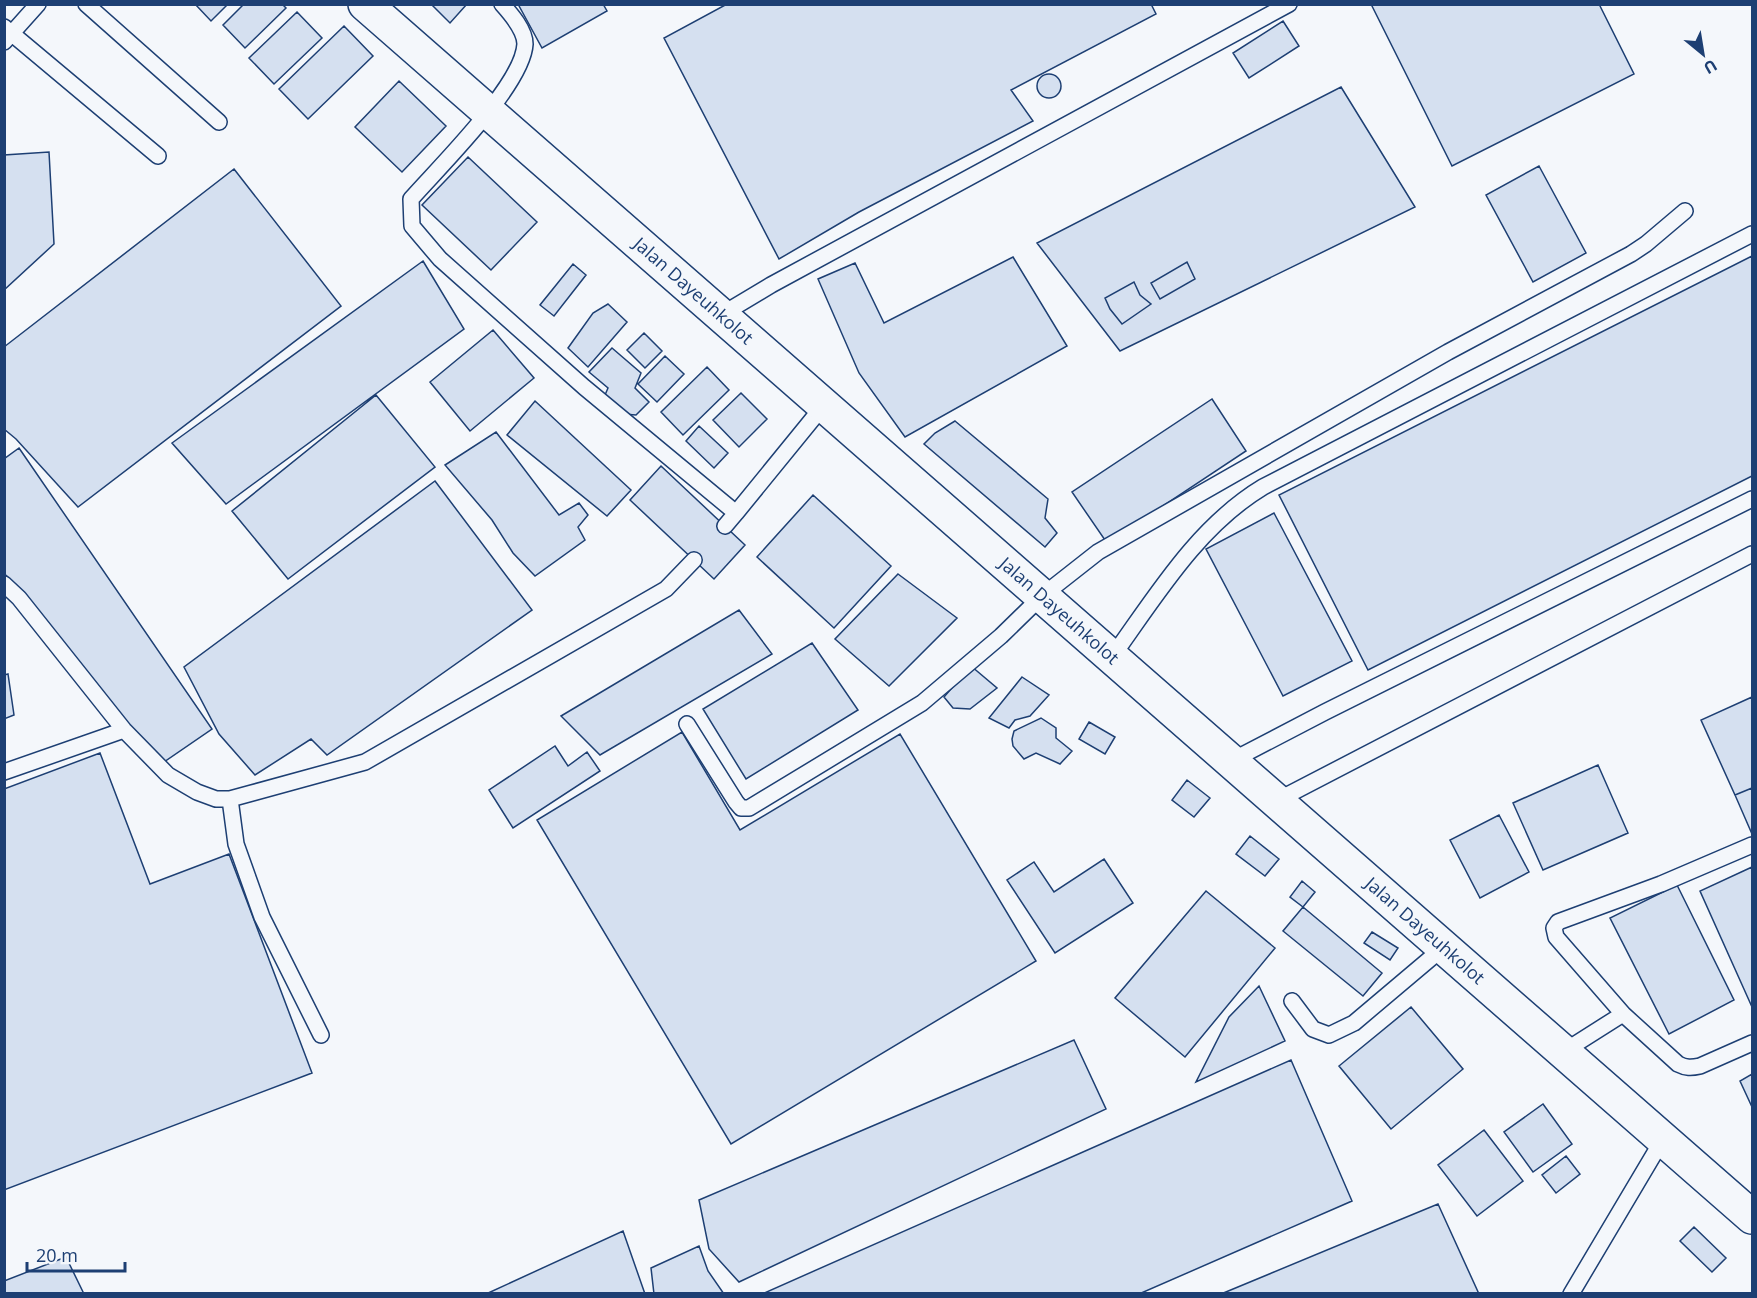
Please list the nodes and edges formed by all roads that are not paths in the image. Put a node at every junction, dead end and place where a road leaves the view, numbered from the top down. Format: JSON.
{"nodes":[{"id":1,"x":38,"y":4,"type":"edge"},
{"id":2,"x":86,"y":4,"type":"edge"},
{"id":3,"x":365,"y":4,"type":"edge"},
{"id":4,"x":502,"y":4,"type":"edge"},
{"id":5,"x":1289,"y":4,"type":"edge"},
{"id":6,"x":7,"y":35,"type":"edge"},
{"id":7,"x":488,"y":112,"type":"junction"},
{"id":8,"x":219,"y":122,"type":"dead end"},
{"id":9,"x":159,"y":156,"type":"dead end"},
{"id":10,"x":1685,"y":211,"type":"dead end"},
{"id":11,"x":1752,"y":234,"type":"edge"},
{"id":12,"x":721,"y":315,"type":"junction"},
{"id":13,"x":824,"y":405,"type":"junction"},
{"id":14,"x":1752,"y":499,"type":"edge"},
{"id":15,"x":736,"y":513,"type":"junction"},
{"id":16,"x":725,"y":526,"type":"dead end"},
{"id":17,"x":1752,"y":554,"type":"edge"},
{"id":18,"x":694,"y":560,"type":"dead end"},
{"id":19,"x":4,"y":584,"type":"edge"},
{"id":20,"x":1042,"y":596,"type":"junction"},
{"id":21,"x":1112,"y":657,"type":"junction"},
{"id":22,"x":687,"y":724,"type":"dead end"},
{"id":23,"x":124,"y":730,"type":"junction"},
{"id":24,"x":1231,"y":761,"type":"junction"},
{"id":25,"x":4,"y":772,"type":"edge"},
{"id":26,"x":230,"y":799,"type":"junction"},
{"id":27,"x":1276,"y":801,"type":"junction"},
{"id":28,"x":1752,"y":844,"type":"edge"},
{"id":29,"x":1444,"y":947,"type":"junction"},
{"id":30,"x":1292,"y":1001,"type":"dead end"},
{"id":31,"x":1623,"y":1014,"type":"junction"},
{"id":32,"x":321,"y":1035,"type":"dead end"},
{"id":33,"x":1752,"y":1042,"type":"edge"},
{"id":34,"x":1563,"y":1052,"type":"junction"},
{"id":35,"x":1663,"y":1139,"type":"junction"},
{"id":36,"x":1752,"y":1217,"type":"edge"},
{"id":37,"x":1571,"y":1293,"type":"edge"}],
"edges":[{"from":1,"to":6,"type":"lane"},
{"from":2,"to":8,"type":"lane"},
{"from":3,"to":7,"type":"main road","name":"Jalan Dayeuhkolot"},
{"from":4,"to":7,"type":"lane"},
{"from":5,"to":12,"type":"lane"},
{"from":6,"to":9,"type":"lane"},
{"from":7,"to":12,"type":"main road","name":"Jalan Dayeuhkolot"},
{"from":7,"to":15,"type":"lane"},
{"from":10,"to":20,"type":"lane"},
{"from":11,"to":21,"type":"lane"},
{"from":12,"to":13,"type":"main road","name":"Jalan Dayeuhkolot"},
{"from":13,"to":15,"type":"lane"},
{"from":13,"to":20,"type":"main road","name":"Jalan Dayeuhkolot"},
{"from":14,"to":24,"type":"lane"},
{"from":15,"to":16,"type":"lane"},
{"from":17,"to":27,"type":"lane"},
{"from":18,"to":26,"type":"lane"},
{"from":19,"to":23,"type":"lane"},
{"from":20,"to":21,"type":"main road","name":"Jalan Dayeuhkolot"},
{"from":20,"to":22,"type":"lane"},
{"from":21,"to":24,"type":"main road","name":"Jalan Dayeuhkolot"},
{"from":23,"to":25,"type":"lane"},
{"from":23,"to":26,"type":"lane"},
{"from":24,"to":27,"type":"main road","name":"Jalan Dayeuhkolot"},
{"from":26,"to":32,"type":"lane"},
{"from":27,"to":29,"type":"main road","name":"Jalan Dayeuhkolot"},
{"from":28,"to":31,"type":"lane"},
{"from":29,"to":30,"type":"lane"},
{"from":29,"to":34,"type":"main road","name":"Jalan Dayeuhkolot"},
{"from":31,"to":33,"type":"lane"},
{"from":31,"to":34,"type":"lane"},
{"from":34,"to":35,"type":"main road","name":"Jalan Dayeuhkolot"},
{"from":35,"to":36,"type":"main road","name":"Jalan Dayeuhkolot"},
{"from":35,"to":37,"type":"lane"}]}
